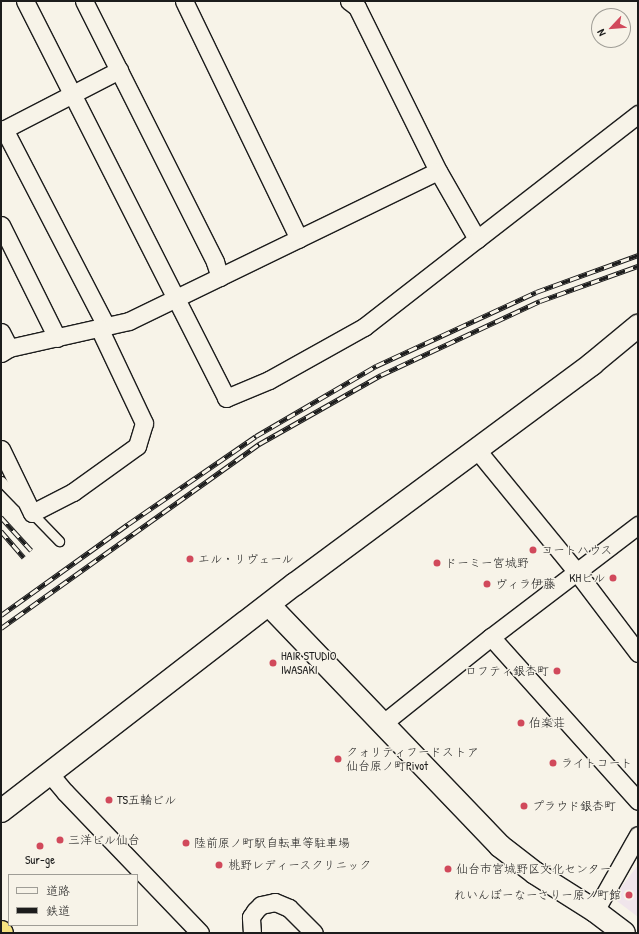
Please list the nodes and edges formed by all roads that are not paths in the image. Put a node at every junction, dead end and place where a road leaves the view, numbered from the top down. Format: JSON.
{"nodes":[{"id":1,"x":25,"y":1,"type":"edge"},
{"id":2,"x":84,"y":1,"type":"edge"},
{"id":3,"x":184,"y":1,"type":"edge"},
{"id":4,"x":349,"y":1,"type":"edge"},
{"id":5,"x":119,"y":70,"type":"junction"},
{"id":6,"x":73,"y":94,"type":"junction"},
{"id":7,"x":638,"y":114,"type":"edge"},
{"id":8,"x":3,"y":130,"type":"edge"},
{"id":9,"x":438,"y":171,"type":"junction"},
{"id":10,"x":1,"y":225,"type":"edge"},
{"id":11,"x":299,"y":239,"type":"junction"},
{"id":12,"x":477,"y":239,"type":"junction"},
{"id":13,"x":220,"y":277,"type":"junction"},
{"id":14,"x":176,"y":298,"type":"junction"},
{"id":15,"x":638,"y":326,"type":"edge"},
{"id":16,"x":102,"y":327,"type":"junction"},
{"id":17,"x":1,"y":332,"type":"edge"},
{"id":18,"x":57,"y":338,"type":"junction"},
{"id":19,"x":5,"y":350,"type":"edge"},
{"id":20,"x":1,"y":449,"type":"edge"},
{"id":21,"x":477,"y":450,"type":"junction"},
{"id":22,"x":1,"y":481,"type":"edge"},
{"id":23,"x":32,"y":514,"type":"junction"},
{"id":24,"x":638,"y":525,"type":"edge"},
{"id":25,"x":59,"y":541,"type":"dead end"},
{"id":26,"x":576,"y":571,"type":"junction"},
{"id":27,"x":269,"y":605,"type":"junction"},
{"id":28,"x":491,"y":636,"type":"junction"},
{"id":29,"x":638,"y":653,"type":"edge"},
{"id":30,"x":382,"y":724,"type":"junction"},
{"id":31,"x":50,"y":773,"type":"junction"},
{"id":32,"x":638,"y":801,"type":"edge"},
{"id":33,"x":1,"y":811,"type":"edge"},
{"id":34,"x":638,"y":835,"type":"edge"},
{"id":35,"x":595,"y":911,"type":"junction"},
{"id":36,"x":200,"y":933,"type":"edge"},
{"id":37,"x":252,"y":933,"type":"edge"},
{"id":38,"x":314,"y":933,"type":"edge"},
{"id":39,"x":624,"y":933,"type":"edge"}],
"edges":[{"from":1,"to":6,"type":"street"},
{"from":2,"to":5,"type":"street"},
{"from":3,"to":11,"type":"street"},
{"from":4,"to":9,"type":"street"},
{"from":5,"to":6,"type":"street"},
{"from":5,"to":13,"type":"street"},
{"from":6,"to":8,"type":"street"},
{"from":6,"to":14,"type":"street"},
{"from":7,"to":12,"type":"street"},
{"from":8,"to":16,"type":"street"},
{"from":9,"to":11,"type":"street"},
{"from":9,"to":12,"type":"street"},
{"from":10,"to":18,"type":"street"},
{"from":11,"to":13,"type":"street"},
{"from":12,"to":14,"type":"street"},
{"from":13,"to":14,"type":"street"},
{"from":14,"to":16,"type":"street"},
{"from":15,"to":21,"type":"street"},
{"from":16,"to":18,"type":"street"},
{"from":16,"to":23,"type":"street"},
{"from":17,"to":19,"type":"street"},
{"from":18,"to":19,"type":"street"},
{"from":20,"to":23,"type":"street"},
{"from":21,"to":26,"type":"street"},
{"from":21,"to":27,"type":"street"},
{"from":22,"to":23,"type":"lane"},
{"from":23,"to":25,"type":"lane"},
{"from":24,"to":26,"type":"street"},
{"from":26,"to":28,"type":"street"},
{"from":26,"to":29,"type":"street"},
{"from":27,"to":30,"type":"street"},
{"from":27,"to":31,"type":"street"},
{"from":28,"to":30,"type":"street"},
{"from":28,"to":32,"type":"street"},
{"from":30,"to":35,"type":"street"},
{"from":31,"to":33,"type":"street"},
{"from":31,"to":36,"type":"street"},
{"from":34,"to":35,"type":"street"},
{"from":35,"to":39,"type":"street"},
{"from":37,"to":38,"type":"street"}]}
